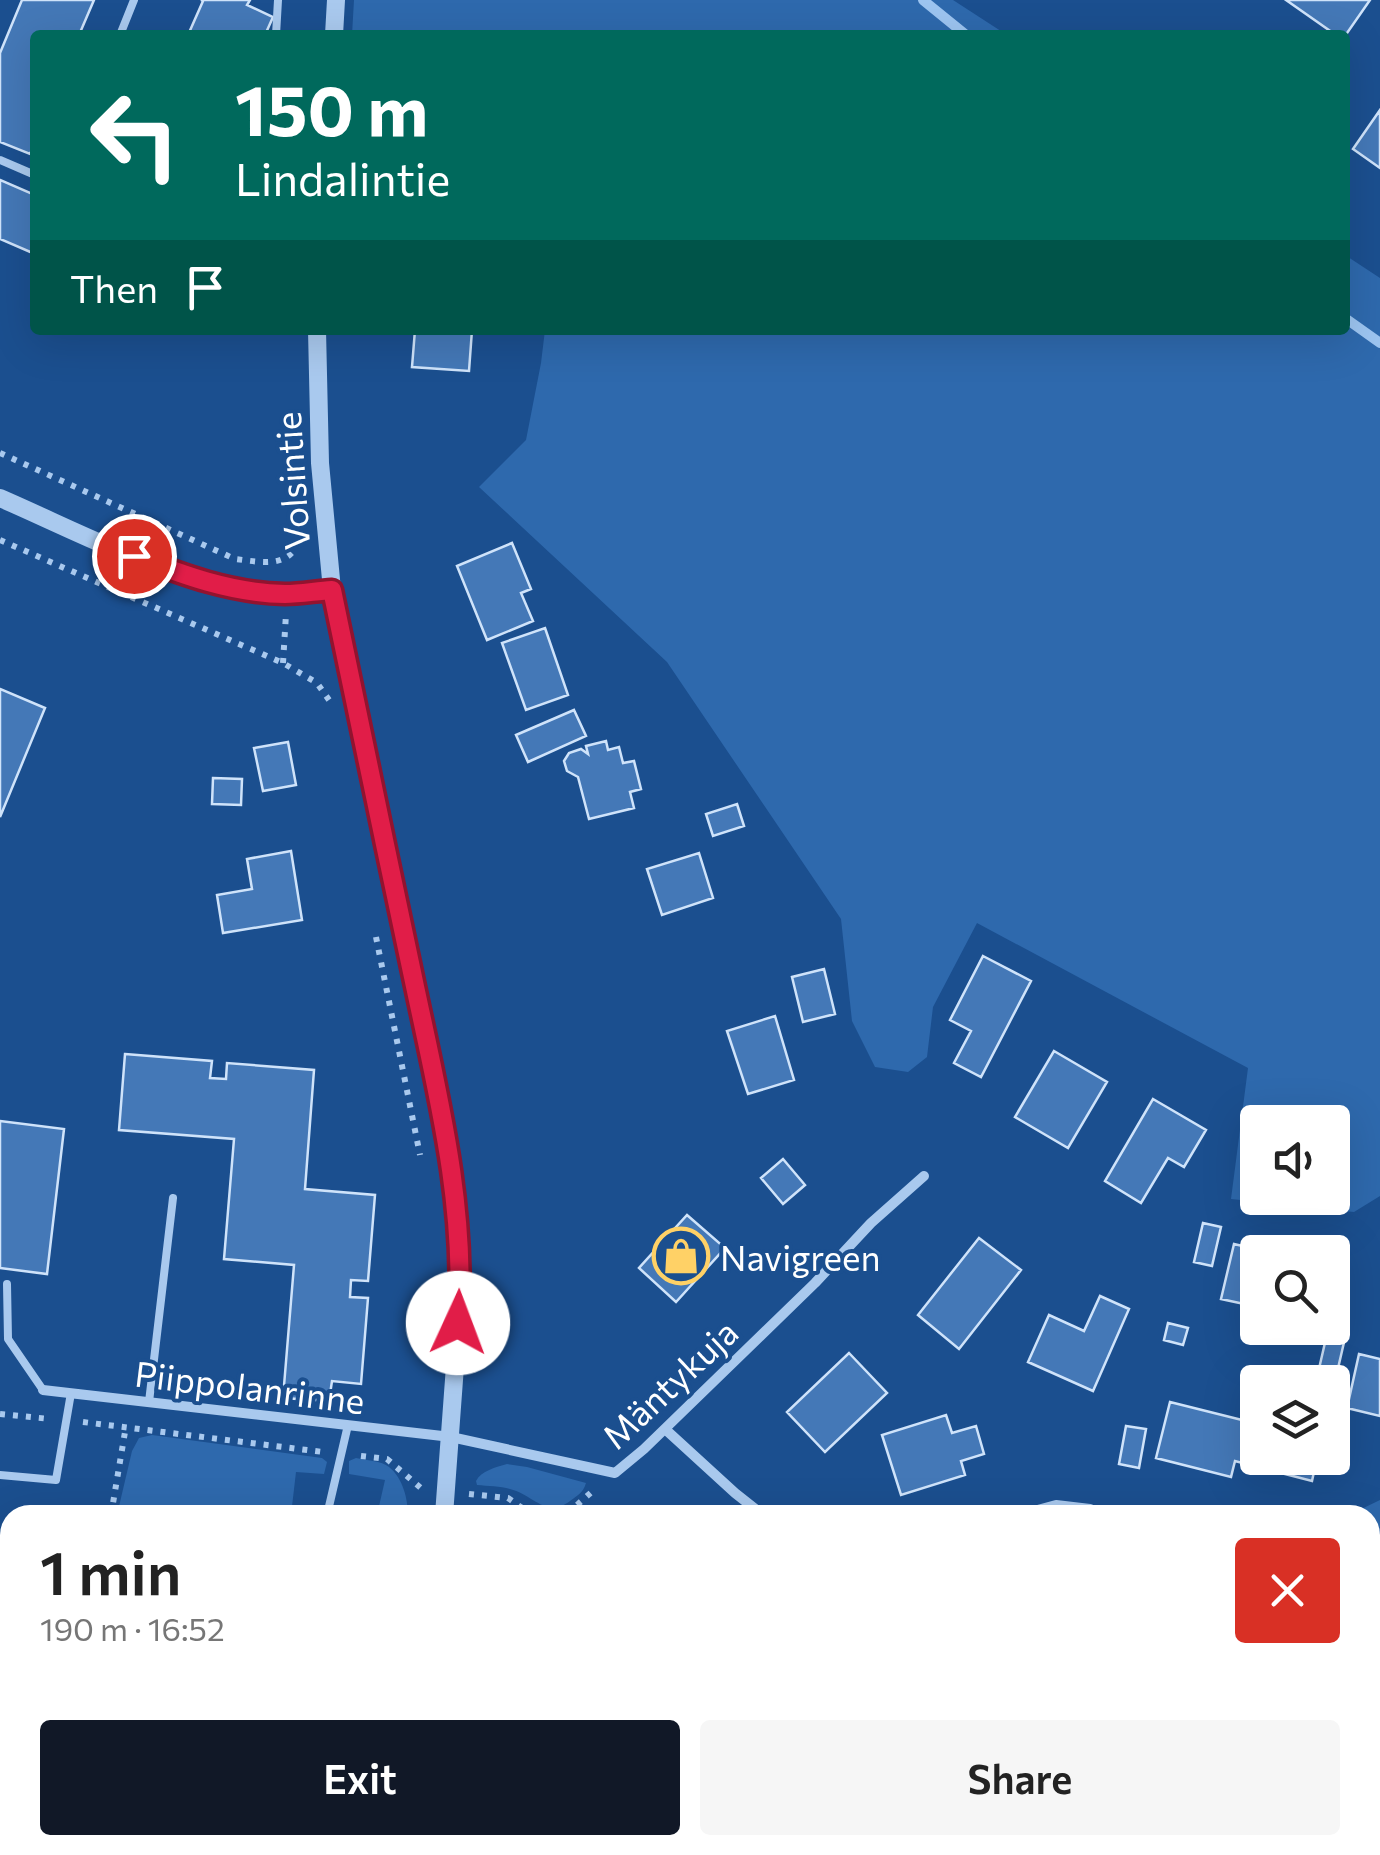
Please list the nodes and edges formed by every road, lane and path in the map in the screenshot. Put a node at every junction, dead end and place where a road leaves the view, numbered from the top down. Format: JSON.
{"nodes":[{"id":1,"x":134,"y":0,"type":"edge"},
{"id":2,"x":278,"y":0,"type":"edge"},
{"id":3,"x":336,"y":0,"type":"edge"},
{"id":4,"x":122,"y":30,"type":"edge"},
{"id":5,"x":276,"y":30,"type":"edge"},
{"id":6,"x":334,"y":30,"type":"edge"},
{"id":7,"x":0,"y":160,"type":"edge"},
{"id":8,"x":30,"y":172,"type":"edge"},
{"id":9,"x":317,"y":335,"type":"edge"},
{"id":10,"x":0,"y":453,"type":"edge"},
{"id":11,"x":0,"y":498,"type":"edge"},
{"id":12,"x":0,"y":540,"type":"edge"},
{"id":13,"x":286,"y":558,"type":"dead end"},
{"id":14,"x":332,"y":590,"type":"junction"},
{"id":15,"x":330,"y":701,"type":"dead end"},
{"id":16,"x":375,"y":931,"type":"dead end"},
{"id":17,"x":421,"y":1161,"type":"dead end"},
{"id":18,"x":924,"y":1176,"type":"dead end"},
{"id":19,"x":173,"y":1198,"type":"dead end"},
{"id":20,"x":7,"y":1284,"type":"dead end"},
{"id":21,"x":43,"y":1390,"type":"joint"},
{"id":22,"x":72,"y":1393,"type":"junction"},
{"id":23,"x":149,"y":1402,"type":"junction"},
{"id":24,"x":0,"y":1414,"type":"edge"},
{"id":25,"x":66,"y":1420,"type":"junction"},
{"id":26,"x":348,"y":1425,"type":"junction"},
{"id":27,"x":126,"y":1426,"type":"junction"},
{"id":28,"x":665,"y":1429,"type":"junction"},
{"id":29,"x":424,"y":1435,"type":"junction"},
{"id":30,"x":451,"y":1438,"type":"junction"},
{"id":31,"x":341,"y":1454,"type":"junction"},
{"id":32,"x":615,"y":1473,"type":"junction"},
{"id":33,"x":0,"y":1475,"type":"edge"},
{"id":34,"x":420,"y":1489,"type":"junction"},
{"id":35,"x":446,"y":1491,"type":"junction"},
{"id":36,"x":418,"y":1502,"type":"dead end"},
{"id":37,"x":112,"y":1505,"type":"edge"},
{"id":38,"x":330,"y":1505,"type":"edge"},
{"id":39,"x":445,"y":1505,"type":"edge"},
{"id":40,"x":518,"y":1505,"type":"edge"},
{"id":41,"x":577,"y":1505,"type":"edge"},
{"id":42,"x":751,"y":1505,"type":"edge"}],
"edges":[{"from":1,"to":4,"type":"lane"},
{"from":2,"to":5,"type":"lane"},
{"from":3,"to":6,"type":"street"},
{"from":7,"to":8,"type":"lane"},
{"from":9,"to":14,"type":"street","name":"Volsintie"},
{"from":10,"to":13,"type":"path"},
{"from":11,"to":14,"type":"street"},
{"from":12,"to":15,"type":"path"},
{"from":14,"to":30,"type":"street","name":"Volsintie"},
{"from":16,"to":17,"type":"path"},
{"from":18,"to":28,"type":"street","name":"Mäntykuja"},
{"from":19,"to":23,"type":"lane"},
{"from":20,"to":21,"type":"lane"},
{"from":21,"to":22,"type":"street","name":"Piippolanrinne"},
{"from":22,"to":23,"type":"street","name":"Piippolanrinne"},
{"from":22,"to":25,"type":"lane"},
{"from":23,"to":26,"type":"street","name":"Piippolanrinne"},
{"from":24,"to":25,"type":"path"},
{"from":25,"to":27,"type":"path"},
{"from":25,"to":33,"type":"lane"},
{"from":26,"to":29,"type":"street","name":"Piippolanrinne"},
{"from":26,"to":31,"type":"lane"},
{"from":27,"to":31,"type":"path"},
{"from":27,"to":37,"type":"path"},
{"from":28,"to":32,"type":"street","name":"Mäntykuja"},
{"from":28,"to":42,"type":"street"},
{"from":29,"to":30,"type":"street","name":"Piippolanrinne"},
{"from":29,"to":34,"type":"path"},
{"from":30,"to":32,"type":"street","name":"Mäntykuja"},
{"from":30,"to":35,"type":"street","name":"Volsintie"},
{"from":31,"to":34,"type":"path"},
{"from":31,"to":38,"type":"lane"},
{"from":32,"to":41,"type":"path"},
{"from":34,"to":35,"type":"path"},
{"from":34,"to":36,"type":"path"},
{"from":35,"to":39,"type":"street","name":"Volsintie"},
{"from":35,"to":40,"type":"path"}]}
